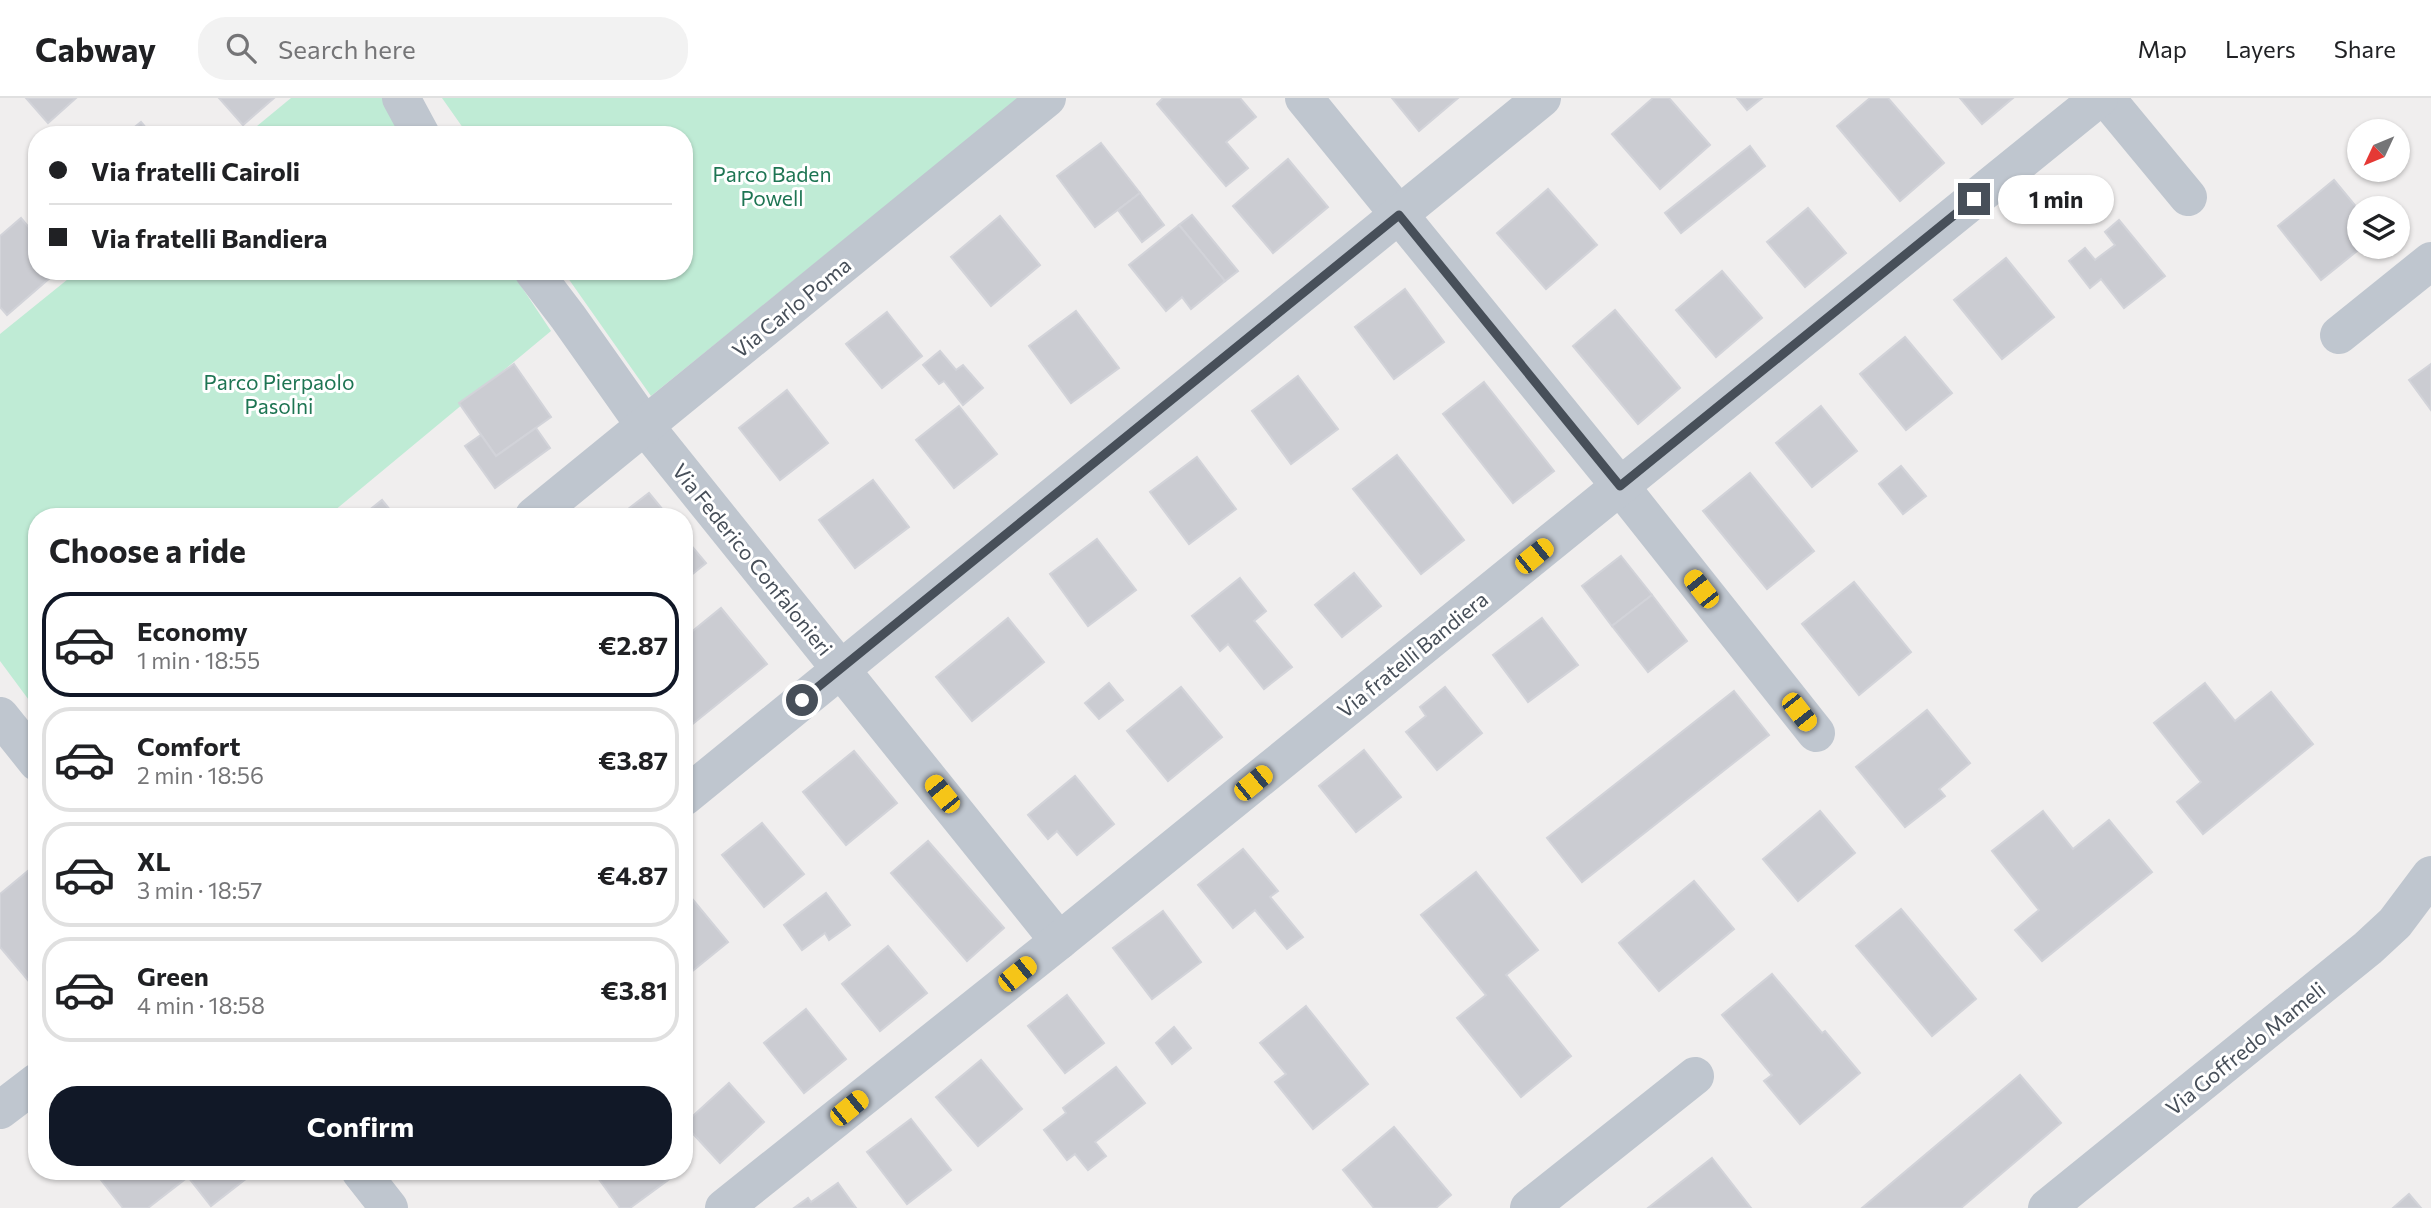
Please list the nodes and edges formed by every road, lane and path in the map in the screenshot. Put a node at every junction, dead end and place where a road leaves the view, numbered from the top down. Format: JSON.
{"nodes":[{"id":1,"x":401,"y":98,"type":"edge"},
{"id":2,"x":1047,"y":98,"type":"edge"},
{"id":3,"x":1304,"y":98,"type":"edge"},
{"id":4,"x":1542,"y":98,"type":"edge"},
{"id":5,"x":2099,"y":98,"type":"edge"},
{"id":6,"x":2106,"y":98,"type":"edge"},
{"id":7,"x":416,"y":126,"type":"edge"},
{"id":8,"x":2188,"y":197,"type":"dead end"},
{"id":9,"x":1399,"y":215,"type":"junction"},
{"id":10,"x":2431,"y":261,"type":"edge"},
{"id":11,"x":540,"y":280,"type":"edge"},
{"id":12,"x":2339,"y":335,"type":"dead end"},
{"id":13,"x":645,"y":426,"type":"junction"},
{"id":14,"x":1620,"y":486,"type":"junction"},
{"id":15,"x":544,"y":508,"type":"edge"},
{"id":16,"x":841,"y":668,"type":"junction"},
{"id":17,"x":0,"y":716,"type":"edge"},
{"id":18,"x":1816,"y":733,"type":"dead end"},
{"id":19,"x":28,"y":751,"type":"edge"},
{"id":20,"x":693,"y":790,"type":"edge"},
{"id":21,"x":2431,"y":875,"type":"edge"},
{"id":22,"x":1059,"y":941,"type":"junction"},
{"id":23,"x":1695,"y":1076,"type":"dead end"},
{"id":24,"x":28,"y":1089,"type":"edge"},
{"id":25,"x":0,"y":1110,"type":"edge"},
{"id":26,"x":367,"y":1180,"type":"edge"},
{"id":27,"x":390,"y":1208,"type":"edge"},
{"id":28,"x":723,"y":1208,"type":"edge"},
{"id":29,"x":1529,"y":1208,"type":"edge"},
{"id":30,"x":2047,"y":1208,"type":"edge"}],
"edges":[{"from":1,"to":7,"type":"street"},
{"from":2,"to":13,"type":"street","name":"Via Carlo Poma"},
{"from":3,"to":9,"type":"street"},
{"from":4,"to":9,"type":"street"},
{"from":5,"to":14,"type":"street","name":"Via fratelli Bandiera"},
{"from":6,"to":8,"type":"street"},
{"from":9,"to":14,"type":"street"},
{"from":9,"to":16,"type":"street"},
{"from":10,"to":12,"type":"street"},
{"from":11,"to":13,"type":"street","name":"Via Federico Confalonieri"},
{"from":13,"to":15,"type":"street","name":"Via Carlo Poma"},
{"from":13,"to":16,"type":"street","name":"Via Federico Confalonieri"},
{"from":14,"to":18,"type":"street"},
{"from":14,"to":22,"type":"street","name":"Via fratelli Bandiera"},
{"from":16,"to":20,"type":"street"},
{"from":16,"to":22,"type":"street","name":"Via Federico Confalonieri"},
{"from":17,"to":19,"type":"street"},
{"from":21,"to":30,"type":"street","name":"Via Goffredo Mameli"},
{"from":22,"to":28,"type":"street","name":"Via fratelli Bandiera"},
{"from":23,"to":29,"type":"street"},
{"from":24,"to":25,"type":"street"},
{"from":26,"to":27,"type":"street"}]}
